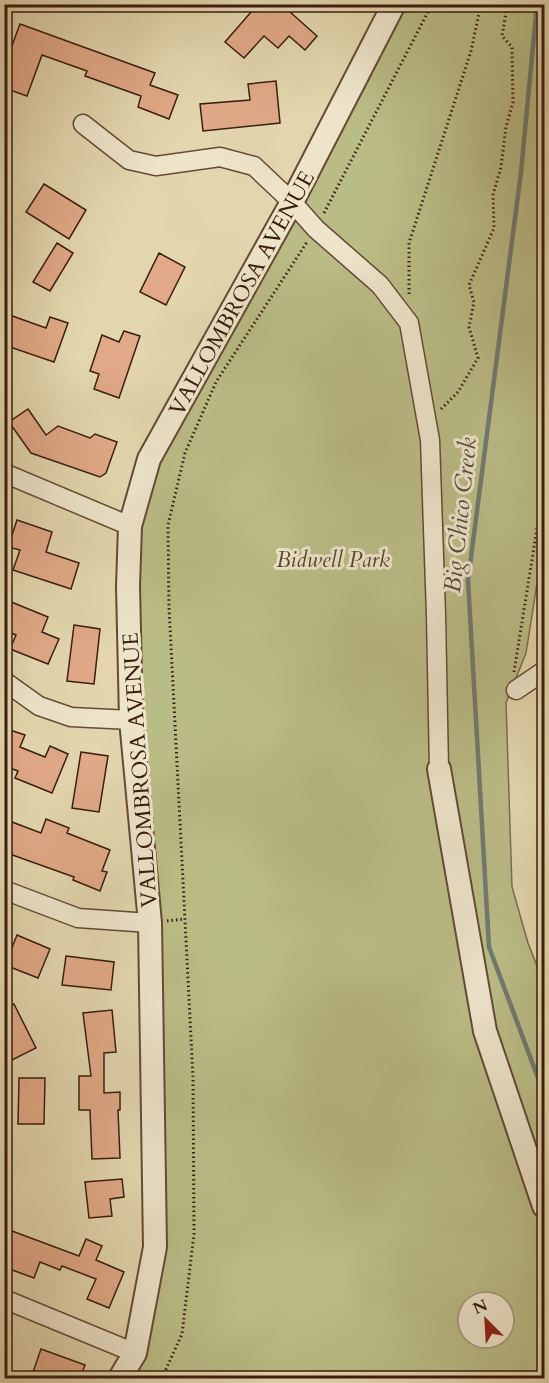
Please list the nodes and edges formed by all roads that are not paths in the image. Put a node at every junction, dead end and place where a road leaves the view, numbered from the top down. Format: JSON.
{"nodes":[{"id":1,"x":389,"y":6,"type":"edge"},
{"id":2,"x":82,"y":124,"type":"dead end"},
{"id":3,"x":292,"y":202,"type":"junction"},
{"id":4,"x":4,"y":473,"type":"edge"},
{"id":5,"x":130,"y":526,"type":"junction"},
{"id":6,"x":544,"y":671,"type":"edge"},
{"id":7,"x":4,"y":681,"type":"edge"},
{"id":8,"x":516,"y":690,"type":"road end"},
{"id":9,"x":131,"y":720,"type":"junction"},
{"id":10,"x":438,"y":770,"type":"joint"},
{"id":11,"x":4,"y":890,"type":"edge"},
{"id":12,"x":150,"y":922,"type":"junction"},
{"id":13,"x":544,"y":1206,"type":"edge"},
{"id":14,"x":4,"y":1299,"type":"edge"},
{"id":15,"x":135,"y":1353,"type":"junction"},
{"id":16,"x":120,"y":1378,"type":"edge"}],
"edges":[{"from":1,"to":3,"type":"street","name":"VALLOMBROSA AVENUE"},
{"from":2,"to":3,"type":"street"},
{"from":3,"to":5,"type":"street","name":"VALLOMBROSA AVENUE"},
{"from":3,"to":10,"type":"street"},
{"from":4,"to":5,"type":"street"},
{"from":5,"to":9,"type":"street","name":"VALLOMBROSA AVENUE"},
{"from":6,"to":8,"type":"street"},
{"from":7,"to":9,"type":"street"},
{"from":9,"to":12,"type":"street","name":"VALLOMBROSA AVENUE"},
{"from":10,"to":13,"type":"street"},
{"from":11,"to":12,"type":"street"},
{"from":12,"to":15,"type":"street","name":"VALLOMBROSA AVENUE"},
{"from":14,"to":15,"type":"street"},
{"from":15,"to":16,"type":"street","name":"VALLOMBROSA AVENUE"}]}
